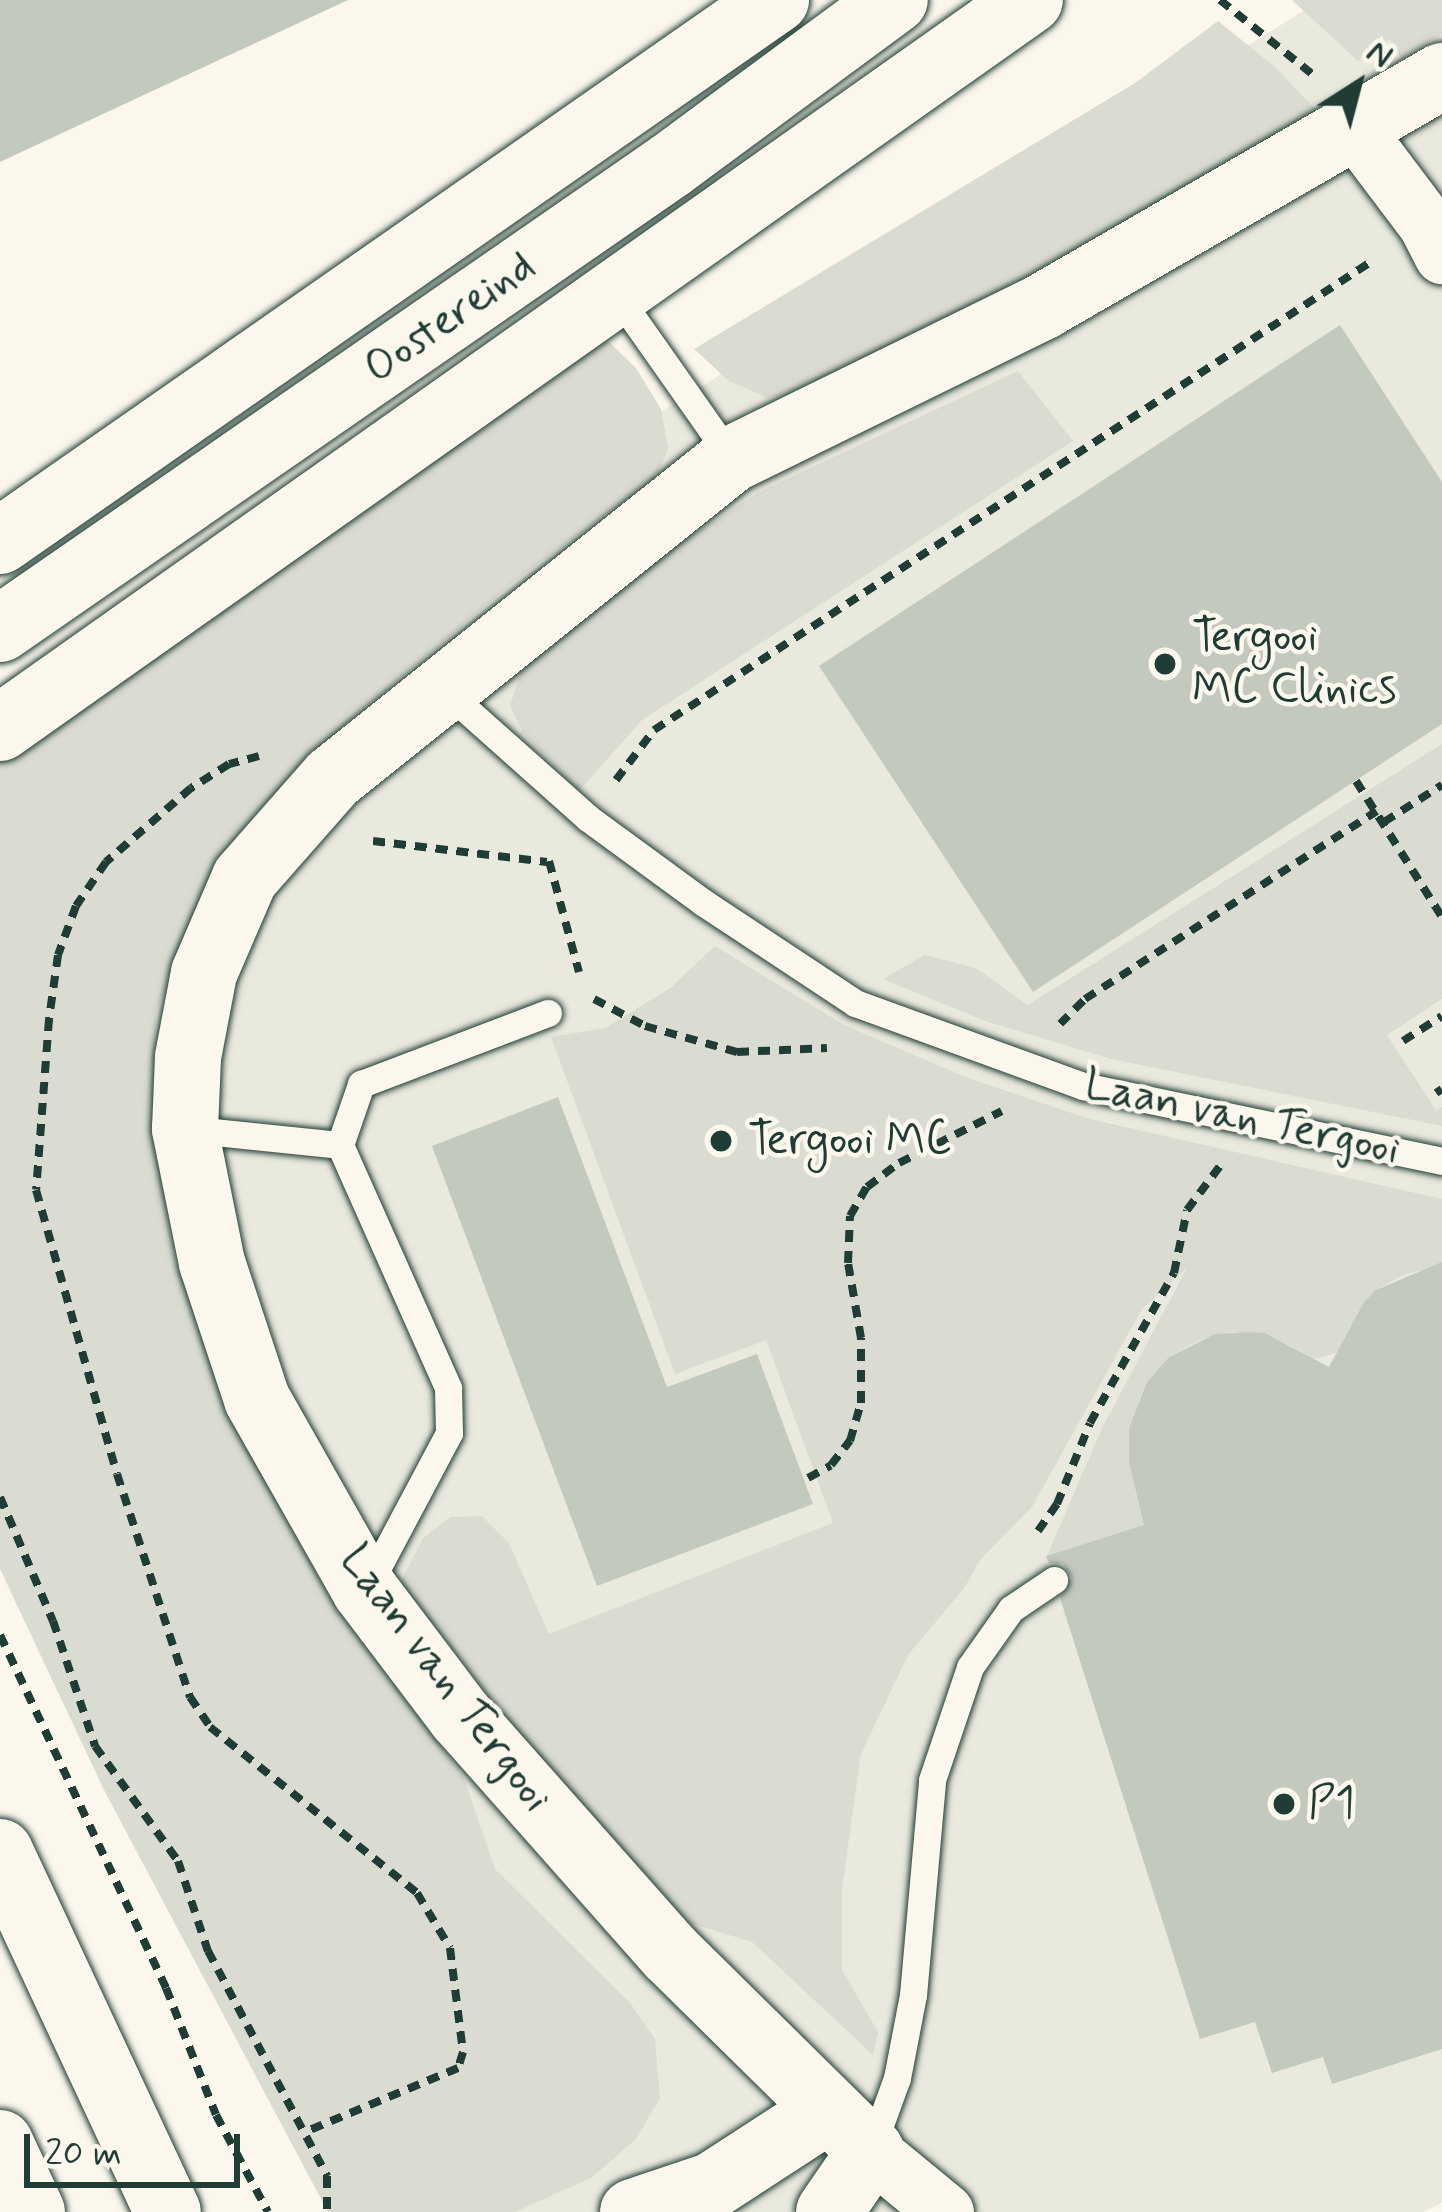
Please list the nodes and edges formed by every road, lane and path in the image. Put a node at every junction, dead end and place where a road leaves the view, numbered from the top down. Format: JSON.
{"nodes":[{"id":1,"x":776,"y":0,"type":"edge"},
{"id":2,"x":895,"y":0,"type":"edge"},
{"id":3,"x":1030,"y":0,"type":"edge"},
{"id":4,"x":1220,"y":0,"type":"edge"},
{"id":5,"x":1442,"y":76,"type":"edge"},
{"id":6,"x":1354,"y":128,"type":"junction"},
{"id":7,"x":1435,"y":240,"type":"edge"},
{"id":8,"x":613,"y":290,"type":"junction"},
{"id":9,"x":732,"y":459,"type":"junction"},
{"id":10,"x":0,"y":541,"type":"edge"},
{"id":11,"x":0,"y":629,"type":"edge"},
{"id":12,"x":442,"y":688,"type":"junction"},
{"id":13,"x":0,"y":728,"type":"edge"},
{"id":14,"x":1356,"y":781,"type":"dead end"},
{"id":15,"x":1442,"y":785,"type":"edge"},
{"id":16,"x":612,"y":786,"type":"dead end"},
{"id":17,"x":1384,"y":822,"type":"junction"},
{"id":18,"x":560,"y":848,"type":"dead end"},
{"id":19,"x":1442,"y":917,"type":"edge"},
{"id":20,"x":548,"y":1013,"type":"dead end"},
{"id":21,"x":1442,"y":1016,"type":"edge"},
{"id":22,"x":1403,"y":1041,"type":"dead end"},
{"id":23,"x":849,"y":1047,"type":"dead end"},
{"id":24,"x":1245,"y":1123,"type":"junction"},
{"id":25,"x":185,"y":1129,"type":"junction"},
{"id":26,"x":340,"y":1145,"type":"junction"},
{"id":27,"x":1442,"y":1162,"type":"edge"},
{"id":28,"x":0,"y":1497,"type":"edge"},
{"id":29,"x":1054,"y":1580,"type":"dead end"},
{"id":30,"x":365,"y":1590,"type":"junction"},
{"id":31,"x":1011,"y":1609,"type":"junction"},
{"id":32,"x":0,"y":1635,"type":"edge"},
{"id":33,"x":0,"y":1852,"type":"edge"},
{"id":34,"x":849,"y":2131,"type":"junction"},
{"id":35,"x":0,"y":2143,"type":"edge"},
{"id":36,"x":32,"y":2212,"type":"edge"},
{"id":37,"x":168,"y":2212,"type":"edge"},
{"id":38,"x":268,"y":2212,"type":"edge"},
{"id":39,"x":327,"y":2212,"type":"edge"},
{"id":40,"x":633,"y":2212,"type":"edge"},
{"id":41,"x":829,"y":2212,"type":"edge"},
{"id":42,"x":945,"y":2212,"type":"edge"}],
"edges":[{"from":1,"to":10,"type":"main road"},
{"from":2,"to":11,"type":"main road","name":"Oostereind"},
{"from":3,"to":8,"type":"main road"},
{"from":4,"to":6,"type":"path"},
{"from":5,"to":6,"type":"main road","name":"Laan van Tergooi"},
{"from":6,"to":7,"type":"street"},
{"from":6,"to":9,"type":"main road","name":"Laan van Tergooi"},
{"from":7,"to":16,"type":"path"},
{"from":8,"to":9,"type":"lane"},
{"from":8,"to":13,"type":"main road"},
{"from":9,"to":12,"type":"main road","name":"Laan van Tergooi"},
{"from":12,"to":24,"type":"lane","name":"Laan van Tergooi"},
{"from":12,"to":25,"type":"main road","name":"Laan van Tergooi"},
{"from":14,"to":17,"type":"path"},
{"from":15,"to":17,"type":"path"},
{"from":17,"to":19,"type":"path"},
{"from":18,"to":23,"type":"path"},
{"from":20,"to":26,"type":"lane"},
{"from":21,"to":22,"type":"path"},
{"from":24,"to":27,"type":"lane","name":"Laan van Tergooi"},
{"from":24,"to":31,"type":"path"},
{"from":25,"to":26,"type":"lane"},
{"from":25,"to":30,"type":"main road","name":"Laan van Tergooi"},
{"from":26,"to":30,"type":"lane"},
{"from":28,"to":39,"type":"path"},
{"from":29,"to":31,"type":"lane"},
{"from":30,"to":34,"type":"main road","name":"Laan van Tergooi"},
{"from":31,"to":34,"type":"lane"},
{"from":32,"to":38,"type":"path"},
{"from":33,"to":37,"type":"main road"},
{"from":34,"to":40,"type":"main road"},
{"from":34,"to":41,"type":"main road"},
{"from":34,"to":42,"type":"street"},
{"from":35,"to":36,"type":"main road"}]}
